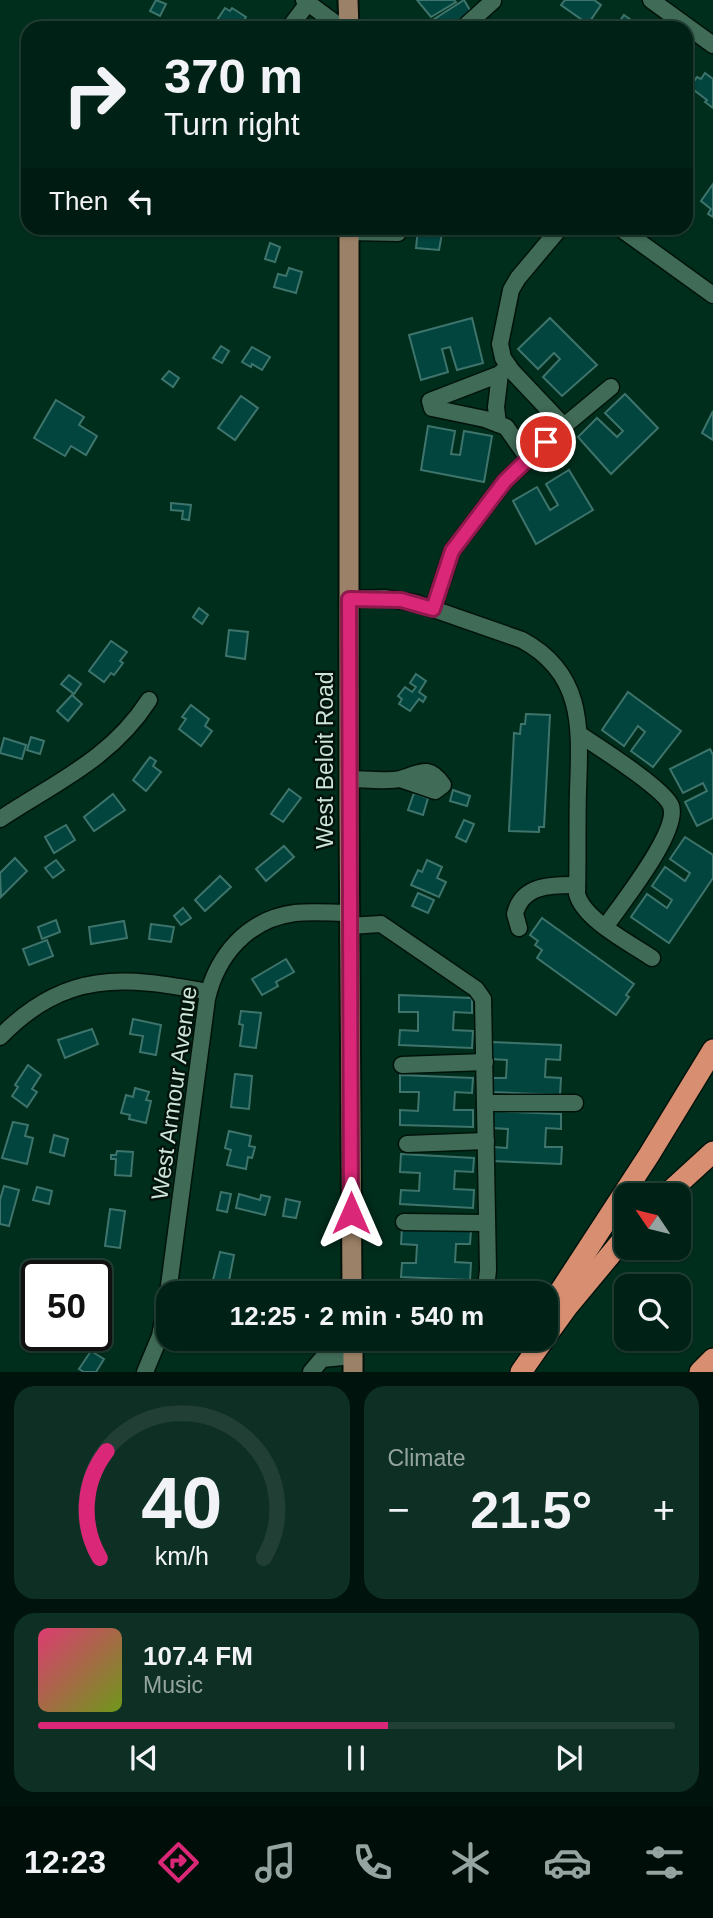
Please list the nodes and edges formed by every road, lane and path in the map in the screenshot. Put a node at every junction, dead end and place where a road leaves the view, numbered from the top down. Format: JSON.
{"nodes":[{"id":1,"x":348,"y":0,"type":"edge"},
{"id":2,"x":651,"y":0,"type":"edge"},
{"id":3,"x":306,"y":1,"type":"edge"},
{"id":4,"x":493,"y":1,"type":"edge"},
{"id":5,"x":296,"y":21,"type":"edge"},
{"id":6,"x":333,"y":21,"type":"edge"},
{"id":7,"x":349,"y":21,"type":"edge"},
{"id":8,"x":471,"y":21,"type":"edge"},
{"id":9,"x":675,"y":21,"type":"edge"},
{"id":10,"x":693,"y":35,"type":"edge"},
{"id":11,"x":713,"y":45,"type":"edge"},
{"id":12,"x":349,"y":235,"type":"edge"},
{"id":13,"x":554,"y":235,"type":"edge"},
{"id":14,"x":630,"y":235,"type":"edge"},
{"id":15,"x":713,"y":295,"type":"edge"},
{"id":16,"x":504,"y":370,"type":"junction"},
{"id":17,"x":611,"y":387,"type":"dead end"},
{"id":18,"x":498,"y":424,"type":"junction"},
{"id":19,"x":564,"y":426,"type":"junction"},
{"id":20,"x":528,"y":458,"type":"junction"},
{"id":21,"x":349,"y":599,"type":"junction"},
{"id":22,"x":433,"y":609,"type":"junction"},
{"id":23,"x":149,"y":699,"type":"dead end"},
{"id":24,"x":579,"y":734,"type":"junction"},
{"id":25,"x":349,"y":779,"type":"junction"},
{"id":26,"x":400,"y":779,"type":"dead end"},
{"id":27,"x":0,"y":819,"type":"edge"},
{"id":28,"x":578,"y":885,"type":"junction"},
{"id":29,"x":349,"y":920,"type":"junction"},
{"id":30,"x":606,"y":926,"type":"junction"},
{"id":31,"x":519,"y":928,"type":"dead end"},
{"id":32,"x":652,"y":958,"type":"dead end"},
{"id":33,"x":208,"y":992,"type":"junction"},
{"id":34,"x":0,"y":1037,"type":"edge"},
{"id":35,"x":713,"y":1050,"type":"edge"},
{"id":36,"x":485,"y":1062,"type":"junction"},
{"id":37,"x":402,"y":1065,"type":"dead end"},
{"id":38,"x":485,"y":1103,"type":"junction"},
{"id":39,"x":575,"y":1104,"type":"dead end"},
{"id":40,"x":486,"y":1141,"type":"junction"},
{"id":41,"x":407,"y":1144,"type":"dead end"},
{"id":42,"x":713,"y":1152,"type":"edge"},
{"id":43,"x":679,"y":1183,"type":"edge"},
{"id":44,"x":404,"y":1222,"type":"dead end"},
{"id":45,"x":486,"y":1223,"type":"junction"},
{"id":46,"x":614,"y":1250,"type":"edge"},
{"id":47,"x":170,"y":1281,"type":"edge"},
{"id":48,"x":352,"y":1281,"type":"edge"},
{"id":49,"x":487,"y":1281,"type":"edge"},
{"id":50,"x":558,"y":1295,"type":"edge"},
{"id":51,"x":558,"y":1321,"type":"edge"},
{"id":52,"x":156,"y":1346,"type":"edge"},
{"id":53,"x":521,"y":1351,"type":"edge"},
{"id":54,"x":536,"y":1351,"type":"edge"},
{"id":55,"x":353,"y":1356,"type":"edge"},
{"id":56,"x":713,"y":1359,"type":"edge"},
{"id":57,"x":145,"y":1372,"type":"edge"},
{"id":58,"x":311,"y":1372,"type":"edge"},
{"id":59,"x":507,"y":1372,"type":"edge"},
{"id":60,"x":522,"y":1372,"type":"edge"},
{"id":61,"x":700,"y":1372,"type":"edge"}],
"edges":[{"from":1,"to":7,"type":"main road"},
{"from":2,"to":9,"type":"street"},
{"from":3,"to":5,"type":"street"},
{"from":3,"to":6,"type":"street"},
{"from":4,"to":8,"type":"street"},
{"from":10,"to":11,"type":"street"},
{"from":12,"to":21,"type":"main road","name":"West Beloit Road"},
{"from":13,"to":16,"type":"street"},
{"from":14,"to":15,"type":"street"},
{"from":16,"to":18,"type":"street"},
{"from":16,"to":18,"type":"street"},
{"from":16,"to":19,"type":"street"},
{"from":17,"to":19,"type":"street"},
{"from":18,"to":20,"type":"street"},
{"from":19,"to":20,"type":"street"},
{"from":20,"to":22,"type":"street"},
{"from":21,"to":22,"type":"street"},
{"from":21,"to":25,"type":"main road","name":"West Beloit Road"},
{"from":22,"to":24,"type":"street"},
{"from":23,"to":27,"type":"street"},
{"from":24,"to":28,"type":"street"},
{"from":24,"to":30,"type":"street"},
{"from":25,"to":26,"type":"street"},
{"from":25,"to":29,"type":"main road","name":"West Beloit Road"},
{"from":28,"to":30,"type":"street"},
{"from":28,"to":31,"type":"street"},
{"from":29,"to":33,"type":"street","name":"West Armour Avenue"},
{"from":29,"to":36,"type":"street","name":"West Armour Avenue"},
{"from":29,"to":48,"type":"main road","name":"West Beloit Road"},
{"from":30,"to":32,"type":"street"},
{"from":33,"to":34,"type":"street"},
{"from":33,"to":47,"type":"street","name":"West Armour Avenue"},
{"from":35,"to":50,"type":"highway"},
{"from":36,"to":37,"type":"street"},
{"from":36,"to":38,"type":"street"},
{"from":38,"to":39,"type":"street"},
{"from":38,"to":40,"type":"street"},
{"from":40,"to":41,"type":"street"},
{"from":40,"to":45,"type":"street"},
{"from":42,"to":43,"type":"highway"},
{"from":44,"to":45,"type":"street"},
{"from":45,"to":49,"type":"street"},
{"from":46,"to":51,"type":"highway"},
{"from":52,"to":57,"type":"street","name":"West Armour Avenue"},
{"from":53,"to":59,"type":"highway"},
{"from":54,"to":60,"type":"highway"},
{"from":55,"to":58,"type":"street"},
{"from":56,"to":61,"type":"highway"}]}
